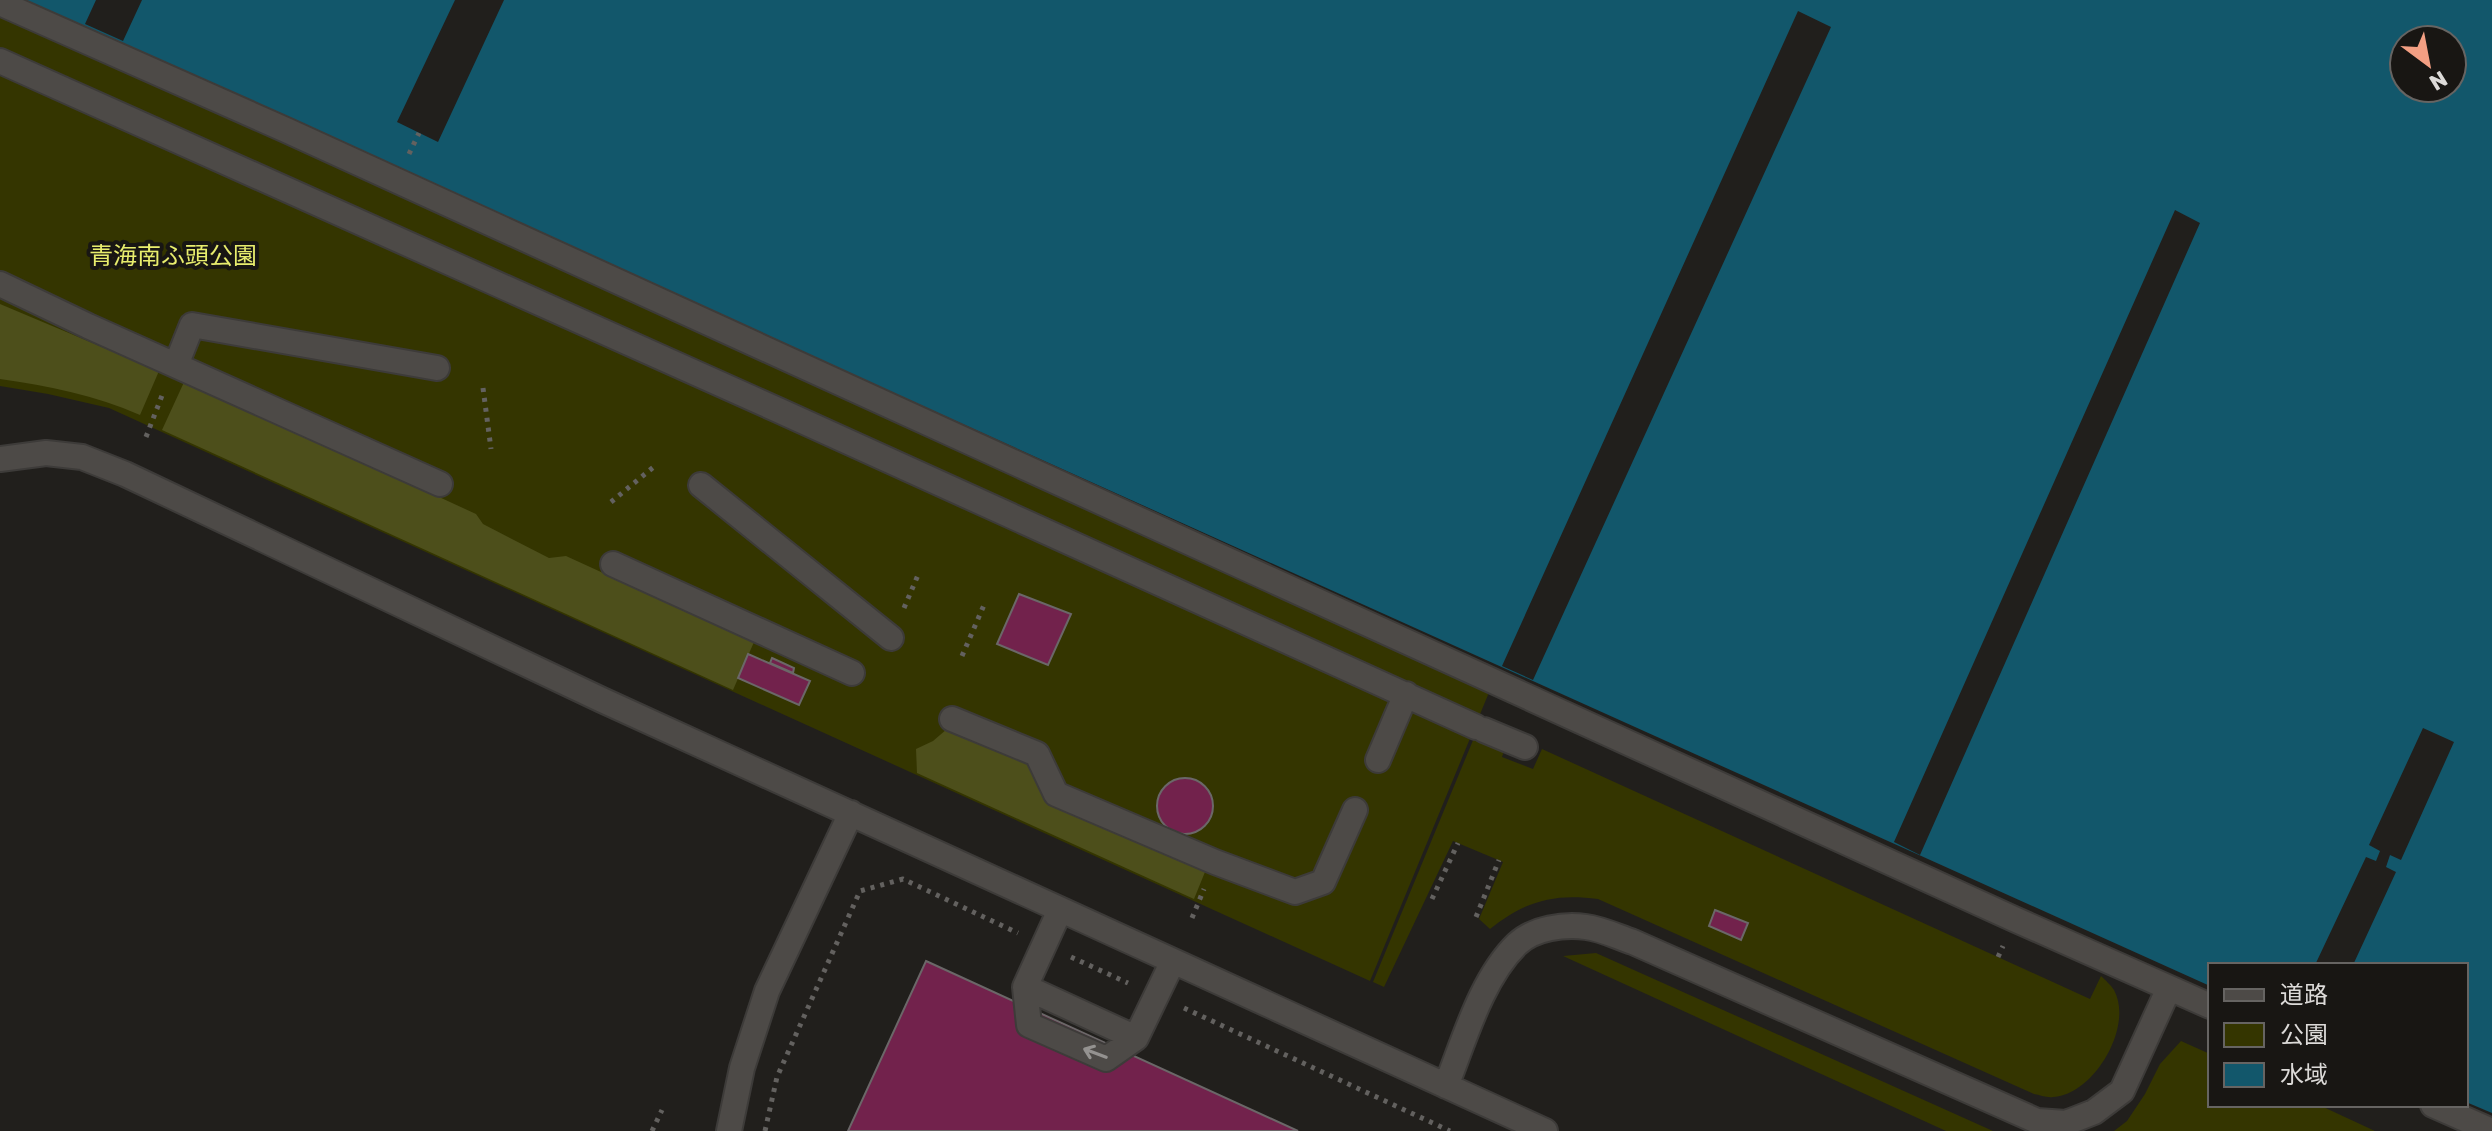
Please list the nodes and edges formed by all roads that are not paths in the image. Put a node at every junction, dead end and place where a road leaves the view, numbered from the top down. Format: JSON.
{"nodes":[{"id":1,"x":0,"y":3,"type":"edge"},
{"id":2,"x":0,"y":61,"type":"edge"},
{"id":3,"x":0,"y":284,"type":"edge"},
{"id":4,"x":176,"y":365,"type":"junction"},
{"id":5,"x":437,"y":368,"type":"dead end"},
{"id":6,"x":0,"y":459,"type":"edge"},
{"id":7,"x":440,"y":484,"type":"dead end"},
{"id":8,"x":701,"y":485,"type":"dead end"},
{"id":9,"x":613,"y":564,"type":"dead end"},
{"id":10,"x":891,"y":638,"type":"dead end"},
{"id":11,"x":852,"y":673,"type":"dead end"},
{"id":12,"x":1406,"y":694,"type":"junction"},
{"id":13,"x":952,"y":719,"type":"dead end"},
{"id":14,"x":1525,"y":747,"type":"dead end"},
{"id":15,"x":1378,"y":760,"type":"dead end"},
{"id":16,"x":1355,"y":810,"type":"dead end"},
{"id":17,"x":851,"y":813,"type":"junction"},
{"id":18,"x":1060,"y":910,"type":"junction"},
{"id":19,"x":1173,"y":961,"type":"junction"},
{"id":20,"x":2169,"y":988,"type":"junction"},
{"id":21,"x":2208,"y":1005,"type":"edge"},
{"id":22,"x":1446,"y":1086,"type":"junction"},
{"id":23,"x":2438,"y":1107,"type":"edge"},
{"id":24,"x":729,"y":1131,"type":"edge"},
{"id":25,"x":1545,"y":1131,"type":"edge"},
{"id":26,"x":2492,"y":1131,"type":"edge"}],
"edges":[{"from":1,"to":20,"type":"street"},
{"from":2,"to":12,"type":"street"},
{"from":3,"to":4,"type":"street"},
{"from":4,"to":5,"type":"street"},
{"from":4,"to":7,"type":"street"},
{"from":6,"to":17,"type":"street"},
{"from":8,"to":10,"type":"street"},
{"from":9,"to":11,"type":"street"},
{"from":12,"to":14,"type":"street"},
{"from":12,"to":15,"type":"street"},
{"from":13,"to":16,"type":"street"},
{"from":17,"to":18,"type":"street"},
{"from":17,"to":24,"type":"street"},
{"from":18,"to":19,"type":"street"},
{"from":19,"to":18,"type":"street","one_way":true},
{"from":19,"to":22,"type":"street"},
{"from":20,"to":21,"type":"street"},
{"from":20,"to":22,"type":"street"},
{"from":22,"to":25,"type":"street"},
{"from":23,"to":26,"type":"street"}]}
